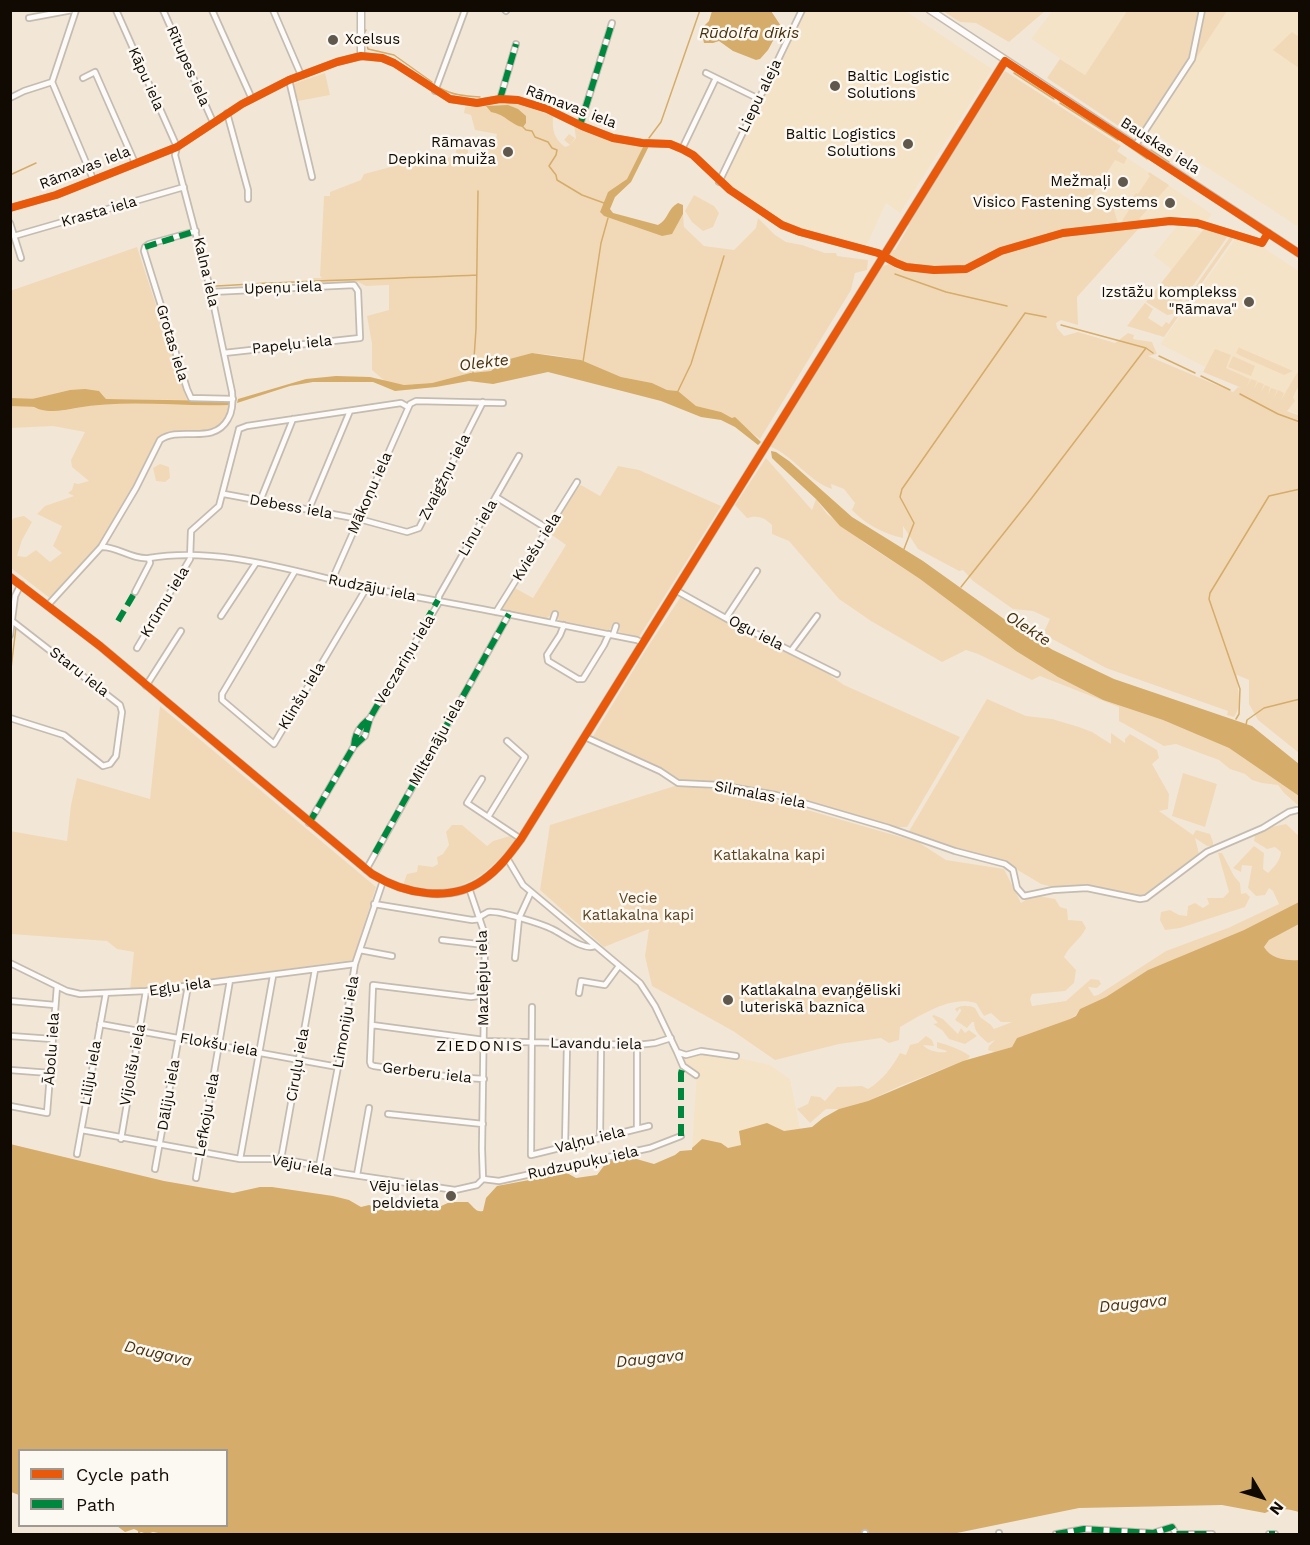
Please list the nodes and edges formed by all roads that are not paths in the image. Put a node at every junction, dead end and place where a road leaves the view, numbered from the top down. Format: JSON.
{"nodes":[{"id":1,"x":74,"y":10,"type":"edge"},
{"id":2,"x":116,"y":10,"type":"edge"},
{"id":3,"x":163,"y":10,"type":"edge"},
{"id":4,"x":212,"y":10,"type":"edge"},
{"id":5,"x":273,"y":10,"type":"edge"},
{"id":6,"x":361,"y":10,"type":"edge"},
{"id":7,"x":465,"y":10,"type":"edge"},
{"id":8,"x":802,"y":10,"type":"edge"},
{"id":9,"x":930,"y":10,"type":"edge"},
{"id":10,"x":1203,"y":10,"type":"edge"},
{"id":11,"x":29,"y":18,"type":"dead end"},
{"id":12,"x":612,"y":23,"type":"dead end"},
{"id":13,"x":516,"y":44,"type":"dead end"},
{"id":14,"x":361,"y":56,"type":"junction"},
{"id":15,"x":1005,"y":61,"type":"junction"},
{"id":16,"x":706,"y":73,"type":"dead end"},
{"id":17,"x":301,"y":75,"type":"junction"},
{"id":18,"x":83,"y":78,"type":"dead end"},
{"id":19,"x":716,"y":78,"type":"junction"},
{"id":20,"x":289,"y":80,"type":"junction"},
{"id":21,"x":51,"y":81,"type":"junction"},
{"id":22,"x":435,"y":91,"type":"junction"},
{"id":23,"x":10,"y":98,"type":"edge"},
{"id":24,"x":252,"y":99,"type":"junction"},
{"id":25,"x":500,"y":99,"type":"junction"},
{"id":26,"x":759,"y":99,"type":"junction"},
{"id":27,"x":227,"y":113,"type":"junction"},
{"id":28,"x":213,"y":122,"type":"junction"},
{"id":29,"x":580,"y":125,"type":"junction"},
{"id":30,"x":1135,"y":146,"type":"junction"},
{"id":31,"x":177,"y":147,"type":"junction"},
{"id":32,"x":682,"y":149,"type":"junction"},
{"id":33,"x":135,"y":163,"type":"junction"},
{"id":34,"x":312,"y":177,"type":"dead end"},
{"id":35,"x":93,"y":179,"type":"junction"},
{"id":36,"x":719,"y":182,"type":"junction"},
{"id":37,"x":184,"y":187,"type":"junction"},
{"id":38,"x":248,"y":199,"type":"dead end"},
{"id":39,"x":10,"y":208,"type":"edge"},
{"id":40,"x":10,"y":223,"type":"edge"},
{"id":41,"x":196,"y":231,"type":"junction"},
{"id":42,"x":1268,"y":233,"type":"junction"},
{"id":43,"x":14,"y":236,"type":"junction"},
{"id":44,"x":1299,"y":254,"type":"edge"},
{"id":45,"x":883,"y":256,"type":"junction"},
{"id":46,"x":21,"y":258,"type":"dead end"},
{"id":47,"x":211,"y":292,"type":"junction"},
{"id":48,"x":360,"y":338,"type":"joint"},
{"id":49,"x":224,"y":353,"type":"junction"},
{"id":50,"x":233,"y":399,"type":"junction"},
{"id":51,"x":483,"y":402,"type":"junction"},
{"id":52,"x":503,"y":403,"type":"dead end"},
{"id":53,"x":408,"y":407,"type":"junction"},
{"id":54,"x":350,"y":411,"type":"junction"},
{"id":55,"x":293,"y":419,"type":"junction"},
{"id":56,"x":227,"y":422,"type":"junction"},
{"id":57,"x":239,"y":429,"type":"junction"},
{"id":58,"x":519,"y":456,"type":"dead end"},
{"id":59,"x":577,"y":482,"type":"dead end"},
{"id":60,"x":224,"y":494,"type":"junction"},
{"id":61,"x":496,"y":497,"type":"junction"},
{"id":62,"x":260,"y":501,"type":"junction"},
{"id":63,"x":722,"y":501,"type":"dead end"},
{"id":64,"x":730,"y":505,"type":"junction"},
{"id":65,"x":309,"y":509,"type":"junction"},
{"id":66,"x":358,"y":519,"type":"junction"},
{"id":67,"x":548,"y":529,"type":"junction"},
{"id":68,"x":101,"y":547,"type":"junction"},
{"id":69,"x":191,"y":555,"type":"junction"},
{"id":70,"x":149,"y":558,"type":"junction"},
{"id":71,"x":256,"y":563,"type":"junction"},
{"id":72,"x":294,"y":571,"type":"junction"},
{"id":73,"x":757,"y":571,"type":"dead end"},
{"id":74,"x":10,"y":577,"type":"edge"},
{"id":75,"x":332,"y":580,"type":"junction"},
{"id":76,"x":21,"y":584,"type":"junction"},
{"id":77,"x":367,"y":587,"type":"junction"},
{"id":78,"x":677,"y":591,"type":"junction"},
{"id":79,"x":135,"y":592,"type":"dead end"},
{"id":80,"x":438,"y":600,"type":"junction"},
{"id":81,"x":48,"y":605,"type":"junction"},
{"id":82,"x":496,"y":612,"type":"junction"},
{"id":83,"x":509,"y":614,"type":"junction"},
{"id":84,"x":555,"y":614,"type":"dead end"},
{"id":85,"x":221,"y":616,"type":"dead end"},
{"id":86,"x":817,"y":616,"type":"dead end"},
{"id":87,"x":726,"y":618,"type":"junction"},
{"id":88,"x":12,"y":621,"type":"junction"},
{"id":89,"x":552,"y":623,"type":"junction"},
{"id":90,"x":564,"y":625,"type":"junction"},
{"id":91,"x":616,"y":626,"type":"dead end"},
{"id":92,"x":182,"y":630,"type":"dead end"},
{"id":93,"x":10,"y":635,"type":"edge"},
{"id":94,"x":611,"y":635,"type":"junction"},
{"id":95,"x":643,"y":643,"type":"junction"},
{"id":96,"x":137,"y":648,"type":"dead end"},
{"id":97,"x":791,"y":651,"type":"junction"},
{"id":98,"x":837,"y":674,"type":"dead end"},
{"id":99,"x":146,"y":686,"type":"junction"},
{"id":100,"x":10,"y":717,"type":"edge"},
{"id":101,"x":370,"y":718,"type":"junction"},
{"id":102,"x":585,"y":737,"type":"junction"},
{"id":103,"x":507,"y":741,"type":"dead end"},
{"id":104,"x":354,"y":746,"type":"junction"},
{"id":105,"x":482,"y":779,"type":"dead end"},
{"id":106,"x":1297,"y":810,"type":"dead end"},
{"id":107,"x":488,"y":817,"type":"junction"},
{"id":108,"x":309,"y":823,"type":"junction"},
{"id":109,"x":521,"y":839,"type":"junction"},
{"id":110,"x":507,"y":858,"type":"junction"},
{"id":111,"x":366,"y":870,"type":"junction"},
{"id":112,"x":382,"y":881,"type":"junction"},
{"id":113,"x":469,"y":888,"type":"junction"},
{"id":114,"x":531,"y":892,"type":"junction"},
{"id":115,"x":374,"y":904,"type":"junction"},
{"id":116,"x":480,"y":918,"type":"junction"},
{"id":117,"x":519,"y":918,"type":"junction"},
{"id":118,"x":442,"y":940,"type":"dead end"},
{"id":119,"x":485,"y":945,"type":"junction"},
{"id":120,"x":595,"y":946,"type":"junction"},
{"id":121,"x":360,"y":950,"type":"junction"},
{"id":122,"x":392,"y":956,"type":"dead end"},
{"id":123,"x":515,"y":958,"type":"dead end"},
{"id":124,"x":10,"y":963,"type":"edge"},
{"id":125,"x":355,"y":964,"type":"junction"},
{"id":126,"x":619,"y":966,"type":"junction"},
{"id":127,"x":315,"y":970,"type":"junction"},
{"id":128,"x":273,"y":976,"type":"junction"},
{"id":129,"x":230,"y":980,"type":"junction"},
{"id":130,"x":57,"y":986,"type":"junction"},
{"id":131,"x":188,"y":986,"type":"junction"},
{"id":132,"x":146,"y":992,"type":"junction"},
{"id":133,"x":106,"y":993,"type":"junction"},
{"id":134,"x":579,"y":993,"type":"dead end"},
{"id":135,"x":485,"y":995,"type":"junction"},
{"id":136,"x":10,"y":1001,"type":"edge"},
{"id":137,"x":55,"y":1005,"type":"junction"},
{"id":138,"x":532,"y":1006,"type":"dead end"},
{"id":139,"x":100,"y":1024,"type":"junction"},
{"id":140,"x":372,"y":1024,"type":"junction"},
{"id":141,"x":140,"y":1031,"type":"junction"},
{"id":142,"x":10,"y":1036,"type":"edge"},
{"id":143,"x":179,"y":1038,"type":"junction"},
{"id":144,"x":671,"y":1038,"type":"junction"},
{"id":145,"x":52,"y":1039,"type":"junction"},
{"id":146,"x":484,"y":1041,"type":"junction"},
{"id":147,"x":532,"y":1043,"type":"junction"},
{"id":148,"x":567,"y":1044,"type":"junction"},
{"id":149,"x":601,"y":1045,"type":"junction"},
{"id":150,"x":219,"y":1046,"type":"junction"},
{"id":151,"x":637,"y":1046,"type":"junction"},
{"id":152,"x":677,"y":1052,"type":"junction"},
{"id":153,"x":259,"y":1053,"type":"junction"},
{"id":154,"x":736,"y":1056,"type":"dead end"},
{"id":155,"x":298,"y":1060,"type":"junction"},
{"id":156,"x":338,"y":1067,"type":"junction"},
{"id":157,"x":10,"y":1070,"type":"edge"},
{"id":158,"x":50,"y":1073,"type":"junction"},
{"id":159,"x":696,"y":1075,"type":"dead end"},
{"id":160,"x":484,"y":1079,"type":"junction"},
{"id":161,"x":10,"y":1106,"type":"edge"},
{"id":162,"x":369,"y":1108,"type":"dead end"},
{"id":163,"x":388,"y":1114,"type":"dead end"},
{"id":164,"x":483,"y":1124,"type":"junction"},
{"id":165,"x":649,"y":1126,"type":"dead end"},
{"id":166,"x":636,"y":1129,"type":"junction"},
{"id":167,"x":81,"y":1131,"type":"junction"},
{"id":168,"x":681,"y":1136,"type":"dead end"},
{"id":169,"x":600,"y":1138,"type":"junction"},
{"id":170,"x":121,"y":1139,"type":"junction"},
{"id":171,"x":160,"y":1146,"type":"junction"},
{"id":172,"x":565,"y":1146,"type":"junction"},
{"id":173,"x":201,"y":1152,"type":"junction"},
{"id":174,"x":76,"y":1154,"type":"dead end"},
{"id":175,"x":240,"y":1159,"type":"junction"},
{"id":176,"x":281,"y":1159,"type":"junction"},
{"id":177,"x":319,"y":1166,"type":"junction"},
{"id":178,"x":155,"y":1168,"type":"dead end"},
{"id":179,"x":357,"y":1175,"type":"junction"},
{"id":180,"x":196,"y":1178,"type":"dead end"},
{"id":181,"x":483,"y":1179,"type":"junction"},
{"id":182,"x":1070,"y":1533,"type":"edge"},
{"id":183,"x":1056,"y":1534,"type":"edge"},
{"id":184,"x":1212,"y":1534,"type":"edge"},
{"id":185,"x":1269,"y":1534,"type":"edge"},
{"id":186,"x":1275,"y":1534,"type":"edge"}],
"edges":[{"from":1,"to":11,"type":"street"},
{"from":1,"to":21,"type":"street"},
{"from":2,"to":31,"type":"street","name":"Kāpu iela"},
{"from":3,"to":28,"type":"street","name":"Rītupes iela"},
{"from":4,"to":24,"type":"street"},
{"from":5,"to":17,"type":"street"},
{"from":6,"to":14,"type":"main road"},
{"from":7,"to":22,"type":"street"},
{"from":8,"to":26,"type":"street","name":"Liepu aleja"},
{"from":9,"to":15,"type":"main road","name":"Bauskas iela"},
{"from":10,"to":30,"type":"street"},
{"from":12,"to":29,"type":"street"},
{"from":13,"to":25,"type":"street"},
{"from":14,"to":17,"type":"street","name":"Rāmavas iela"},
{"from":14,"to":22,"type":"street","name":"Rāmavas iela"},
{"from":15,"to":30,"type":"main road","name":"Bauskas iela"},
{"from":15,"to":45,"type":"main road"},
{"from":16,"to":19,"type":"street"},
{"from":17,"to":20,"type":"street","name":"Rāmavas iela"},
{"from":18,"to":33,"type":"street"},
{"from":19,"to":26,"type":"street"},
{"from":19,"to":32,"type":"street"},
{"from":20,"to":24,"type":"street","name":"Rāmavas iela"},
{"from":20,"to":34,"type":"street"},
{"from":21,"to":23,"type":"street"},
{"from":21,"to":35,"type":"street"},
{"from":22,"to":25,"type":"street","name":"Rāmavas iela"},
{"from":24,"to":27,"type":"street","name":"Rāmavas iela"},
{"from":25,"to":29,"type":"street","name":"Rāmavas iela"},
{"from":26,"to":36,"type":"street","name":"Liepu aleja"},
{"from":27,"to":28,"type":"street","name":"Rāmavas iela"},
{"from":27,"to":38,"type":"street"},
{"from":28,"to":31,"type":"street","name":"Rāmavas iela"},
{"from":29,"to":32,"type":"street","name":"Rāmavas iela"},
{"from":30,"to":42,"type":"main road","name":"Bauskas iela"},
{"from":31,"to":33,"type":"street","name":"Rāmavas iela"},
{"from":31,"to":37,"type":"street","name":"Kalna iela"},
{"from":32,"to":36,"type":"street","name":"Rāmavas iela"},
{"from":33,"to":35,"type":"street","name":"Rāmavas iela"},
{"from":35,"to":39,"type":"street","name":"Rāmavas iela"},
{"from":36,"to":45,"type":"street","name":"Rāmavas iela"},
{"from":37,"to":41,"type":"street","name":"Kalna iela"},
{"from":37,"to":43,"type":"street","name":"Krasta iela"},
{"from":40,"to":43,"type":"street"},
{"from":41,"to":47,"type":"street","name":"Kalna iela"},
{"from":41,"to":50,"type":"street","name":"Grotas iela"},
{"from":42,"to":44,"type":"main road","name":"Bauskas iela"},
{"from":42,"to":45,"type":"street","name":"Rāmavas iela"},
{"from":43,"to":46,"type":"street"},
{"from":45,"to":64,"type":"main road"},
{"from":47,"to":48,"type":"street","name":"Upeņu iela"},
{"from":47,"to":49,"type":"street","name":"Kalna iela"},
{"from":48,"to":49,"type":"street","name":"Papeļu iela"},
{"from":49,"to":50,"type":"street","name":"Kalna iela"},
{"from":50,"to":56,"type":"street"},
{"from":51,"to":52,"type":"street"},
{"from":51,"to":53,"type":"street"},
{"from":51,"to":66,"type":"street","name":"Zvaigžņu iela"},
{"from":53,"to":54,"type":"street"},
{"from":53,"to":66,"type":"street","name":"Mākoņu iela"},
{"from":54,"to":55,"type":"street"},
{"from":54,"to":65,"type":"street"},
{"from":55,"to":57,"type":"street"},
{"from":55,"to":62,"type":"street"},
{"from":56,"to":57,"type":"street"},
{"from":56,"to":68,"type":"street"},
{"from":57,"to":60,"type":"street"},
{"from":58,"to":61,"type":"street","name":"Linu iela"},
{"from":59,"to":67,"type":"street","name":"Kviešu iela"},
{"from":60,"to":62,"type":"street","name":"Debess iela"},
{"from":60,"to":69,"type":"street","name":"Krūmu iela"},
{"from":61,"to":67,"type":"street"},
{"from":61,"to":80,"type":"street","name":"Linu iela"},
{"from":62,"to":65,"type":"street","name":"Debess iela"},
{"from":63,"to":64,"type":"street"},
{"from":64,"to":78,"type":"main road"},
{"from":65,"to":66,"type":"street","name":"Debess iela"},
{"from":66,"to":75,"type":"street","name":"Mākoņu iela"},
{"from":67,"to":82,"type":"street","name":"Kviešu iela"},
{"from":68,"to":70,"type":"street","name":"Rudzāju iela"},
{"from":68,"to":81,"type":"street"},
{"from":69,"to":70,"type":"street","name":"Rudzāju iela"},
{"from":69,"to":71,"type":"street","name":"Rudzāju iela"},
{"from":69,"to":96,"type":"street","name":"Krūmu iela"},
{"from":70,"to":79,"type":"street"},
{"from":71,"to":72,"type":"street","name":"Rudzāju iela"},
{"from":71,"to":85,"type":"street"},
{"from":72,"to":75,"type":"street","name":"Rudzāju iela"},
{"from":72,"to":77,"type":"street","name":"Klinšu iela"},
{"from":73,"to":87,"type":"street"},
{"from":74,"to":76,"type":"main road"},
{"from":75,"to":77,"type":"street","name":"Rudzāju iela"},
{"from":76,"to":81,"type":"main road"},
{"from":76,"to":88,"type":"street"},
{"from":77,"to":80,"type":"street","name":"Rudzāju iela"},
{"from":78,"to":87,"type":"street","name":"Ogu iela"},
{"from":78,"to":95,"type":"main road"},
{"from":80,"to":82,"type":"street","name":"Rudzāju iela"},
{"from":80,"to":101,"type":"street","name":"Veczariņu iela"},
{"from":81,"to":99,"type":"main road"},
{"from":82,"to":83,"type":"street","name":"Rudzāju iela"},
{"from":83,"to":89,"type":"street","name":"Rudzāju iela"},
{"from":83,"to":111,"type":"street","name":"Miltenāju iela"},
{"from":84,"to":89,"type":"street"},
{"from":86,"to":97,"type":"street"},
{"from":87,"to":97,"type":"street","name":"Ogu iela"},
{"from":88,"to":93,"type":"street"},
{"from":88,"to":100,"type":"street","name":"Staru iela"},
{"from":89,"to":90,"type":"street","name":"Rudzāju iela"},
{"from":90,"to":94,"type":"street","name":"Rudzāju iela"},
{"from":90,"to":94,"type":"street"},
{"from":91,"to":94,"type":"street"},
{"from":92,"to":99,"type":"street"},
{"from":94,"to":95,"type":"street","name":"Rudzāju iela"},
{"from":95,"to":102,"type":"main road"},
{"from":97,"to":98,"type":"street","name":"Ogu iela"},
{"from":99,"to":108,"type":"main road"},
{"from":101,"to":104,"type":"street","name":"Veczariņu iela"},
{"from":101,"to":104,"type":"street","name":"Veczariņu iela"},
{"from":102,"to":106,"type":"street","name":"Silmalas iela"},
{"from":102,"to":109,"type":"main road"},
{"from":103,"to":107,"type":"street"},
{"from":104,"to":108,"type":"street","name":"Veczariņu iela"},
{"from":105,"to":107,"type":"street"},
{"from":107,"to":109,"type":"street"},
{"from":108,"to":111,"type":"main road"},
{"from":109,"to":110,"type":"main road"},
{"from":110,"to":113,"type":"main road"},
{"from":110,"to":114,"type":"street"},
{"from":111,"to":112,"type":"main road"},
{"from":112,"to":113,"type":"main road"},
{"from":112,"to":115,"type":"street","name":"Limoniju iela"},
{"from":113,"to":116,"type":"street","name":"Mazlēpju iela"},
{"from":114,"to":117,"type":"street"},
{"from":114,"to":120,"type":"street"},
{"from":115,"to":116,"type":"street"},
{"from":115,"to":121,"type":"street","name":"Limoniju iela"},
{"from":116,"to":117,"type":"street"},
{"from":116,"to":119,"type":"street","name":"Mazlēpju iela"},
{"from":117,"to":120,"type":"street"},
{"from":117,"to":123,"type":"street"},
{"from":118,"to":119,"type":"street"},
{"from":119,"to":135,"type":"street","name":"Mazlēpju iela"},
{"from":120,"to":126,"type":"street"},
{"from":121,"to":122,"type":"street"},
{"from":121,"to":125,"type":"street","name":"Limoniju iela"},
{"from":124,"to":130,"type":"street","name":"Egļu iela"},
{"from":125,"to":127,"type":"street","name":"Egļu iela"},
{"from":125,"to":156,"type":"street","name":"Limoniju iela"},
{"from":126,"to":134,"type":"street"},
{"from":126,"to":144,"type":"street"},
{"from":127,"to":128,"type":"street","name":"Egļu iela"},
{"from":127,"to":155,"type":"street","name":"Cīruļu iela"},
{"from":128,"to":129,"type":"street","name":"Egļu iela"},
{"from":128,"to":153,"type":"street"},
{"from":129,"to":131,"type":"street","name":"Egļu iela"},
{"from":129,"to":150,"type":"street","name":"Lefkoju iela"},
{"from":130,"to":133,"type":"street","name":"Egļu iela"},
{"from":130,"to":137,"type":"street","name":"Ābolu iela"},
{"from":131,"to":132,"type":"street","name":"Egļu iela"},
{"from":131,"to":143,"type":"street","name":"Dāliju iela"},
{"from":132,"to":133,"type":"street","name":"Egļu iela"},
{"from":132,"to":141,"type":"street","name":"Vijolīšu iela"},
{"from":133,"to":139,"type":"street","name":"Liliju iela"},
{"from":135,"to":140,"type":"street"},
{"from":135,"to":146,"type":"street","name":"Mazlēpju iela"},
{"from":136,"to":137,"type":"street"},
{"from":137,"to":145,"type":"street","name":"Ābolu iela"},
{"from":138,"to":147,"type":"street"},
{"from":139,"to":141,"type":"street","name":"Flokšu iela"},
{"from":139,"to":167,"type":"street","name":"Liliju iela"},
{"from":140,"to":146,"type":"street","name":"Lavandu iela"},
{"from":140,"to":160,"type":"street","name":"Gerberu iela"},
{"from":141,"to":143,"type":"street","name":"Flokšu iela"},
{"from":141,"to":170,"type":"street","name":"Vijolīšu iela"},
{"from":142,"to":145,"type":"street"},
{"from":143,"to":150,"type":"street","name":"Flokšu iela"},
{"from":143,"to":171,"type":"street","name":"Dāliju iela"},
{"from":144,"to":151,"type":"street","name":"Lavandu iela"},
{"from":144,"to":152,"type":"street"},
{"from":145,"to":158,"type":"street","name":"Ābolu iela"},
{"from":146,"to":147,"type":"street","name":"Lavandu iela"},
{"from":146,"to":160,"type":"street","name":"Mazlēpju iela"},
{"from":147,"to":148,"type":"street","name":"Lavandu iela"},
{"from":147,"to":172,"type":"street","name":"Vaļņu iela"},
{"from":148,"to":149,"type":"street","name":"Lavandu iela"},
{"from":148,"to":172,"type":"street"},
{"from":149,"to":151,"type":"street","name":"Lavandu iela"},
{"from":149,"to":169,"type":"street"},
{"from":150,"to":153,"type":"street","name":"Flokšu iela"},
{"from":150,"to":173,"type":"street","name":"Lefkoju iela"},
{"from":151,"to":166,"type":"street"},
{"from":152,"to":154,"type":"street"},
{"from":152,"to":159,"type":"street"},
{"from":153,"to":155,"type":"street","name":"Flokšu iela"},
{"from":153,"to":175,"type":"street"},
{"from":155,"to":156,"type":"street","name":"Flokšu iela"},
{"from":155,"to":176,"type":"street","name":"Cīruļu iela"},
{"from":156,"to":177,"type":"street","name":"Limoniju iela"},
{"from":157,"to":158,"type":"street"},
{"from":158,"to":161,"type":"street","name":"Ābolu iela"},
{"from":160,"to":164,"type":"street","name":"Mazlēpju iela"},
{"from":162,"to":179,"type":"street"},
{"from":163,"to":164,"type":"street"},
{"from":164,"to":181,"type":"street","name":"Mazlēpju iela"},
{"from":165,"to":166,"type":"street","name":"Vaļņu iela"},
{"from":166,"to":169,"type":"street","name":"Vaļņu iela"},
{"from":167,"to":170,"type":"street","name":"Vēju iela"},
{"from":167,"to":174,"type":"street","name":"Liliju iela"},
{"from":168,"to":181,"type":"street","name":"Rudzupuķu iela"},
{"from":169,"to":172,"type":"street","name":"Vaļņu iela"},
{"from":170,"to":171,"type":"street","name":"Vēju iela"},
{"from":171,"to":173,"type":"street","name":"Vēju iela"},
{"from":171,"to":178,"type":"street","name":"Dāliju iela"},
{"from":173,"to":175,"type":"street","name":"Vēju iela"},
{"from":173,"to":180,"type":"street","name":"Lefkoju iela"},
{"from":175,"to":176,"type":"street","name":"Vēju iela"},
{"from":176,"to":177,"type":"street","name":"Vēju iela"},
{"from":177,"to":179,"type":"street","name":"Vēju iela"},
{"from":179,"to":181,"type":"street","name":"Vēju iela"},
{"from":182,"to":183,"type":"street"},
{"from":182,"to":184,"type":"street"},
{"from":185,"to":186,"type":"street"}]}
